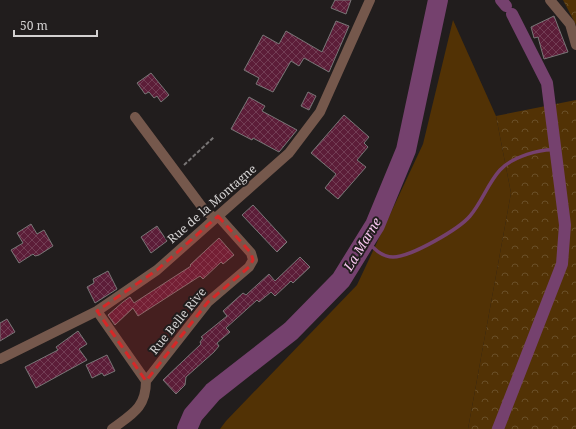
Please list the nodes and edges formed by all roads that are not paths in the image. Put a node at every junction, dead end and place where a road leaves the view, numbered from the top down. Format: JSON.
{"nodes":[{"id":1,"x":370,"y":0,"type":"edge"},
{"id":2,"x":550,"y":0,"type":"edge"},
{"id":3,"x":576,"y":44,"type":"edge"},
{"id":4,"x":135,"y":117,"type":"dead end"},
{"id":5,"x":217,"y":217,"type":"junction"},
{"id":6,"x":97,"y":311,"type":"junction"},
{"id":7,"x":0,"y":359,"type":"edge"},
{"id":8,"x":146,"y":381,"type":"junction"},
{"id":9,"x":112,"y":429,"type":"edge"}],
"edges":[{"from":1,"to":5,"type":"street","name":"Rue de la Montagne"},
{"from":2,"to":3,"type":"street"},
{"from":4,"to":5,"type":"street","name":"Rue Belle Rive"},
{"from":5,"to":6,"type":"street","name":"Rue de la Montagne"},
{"from":5,"to":8,"type":"street","name":"Rue Belle Rive"},
{"from":6,"to":7,"type":"street","name":"Rue de la Montagne"},
{"from":6,"to":8,"type":"street"},
{"from":8,"to":9,"type":"street"}]}
